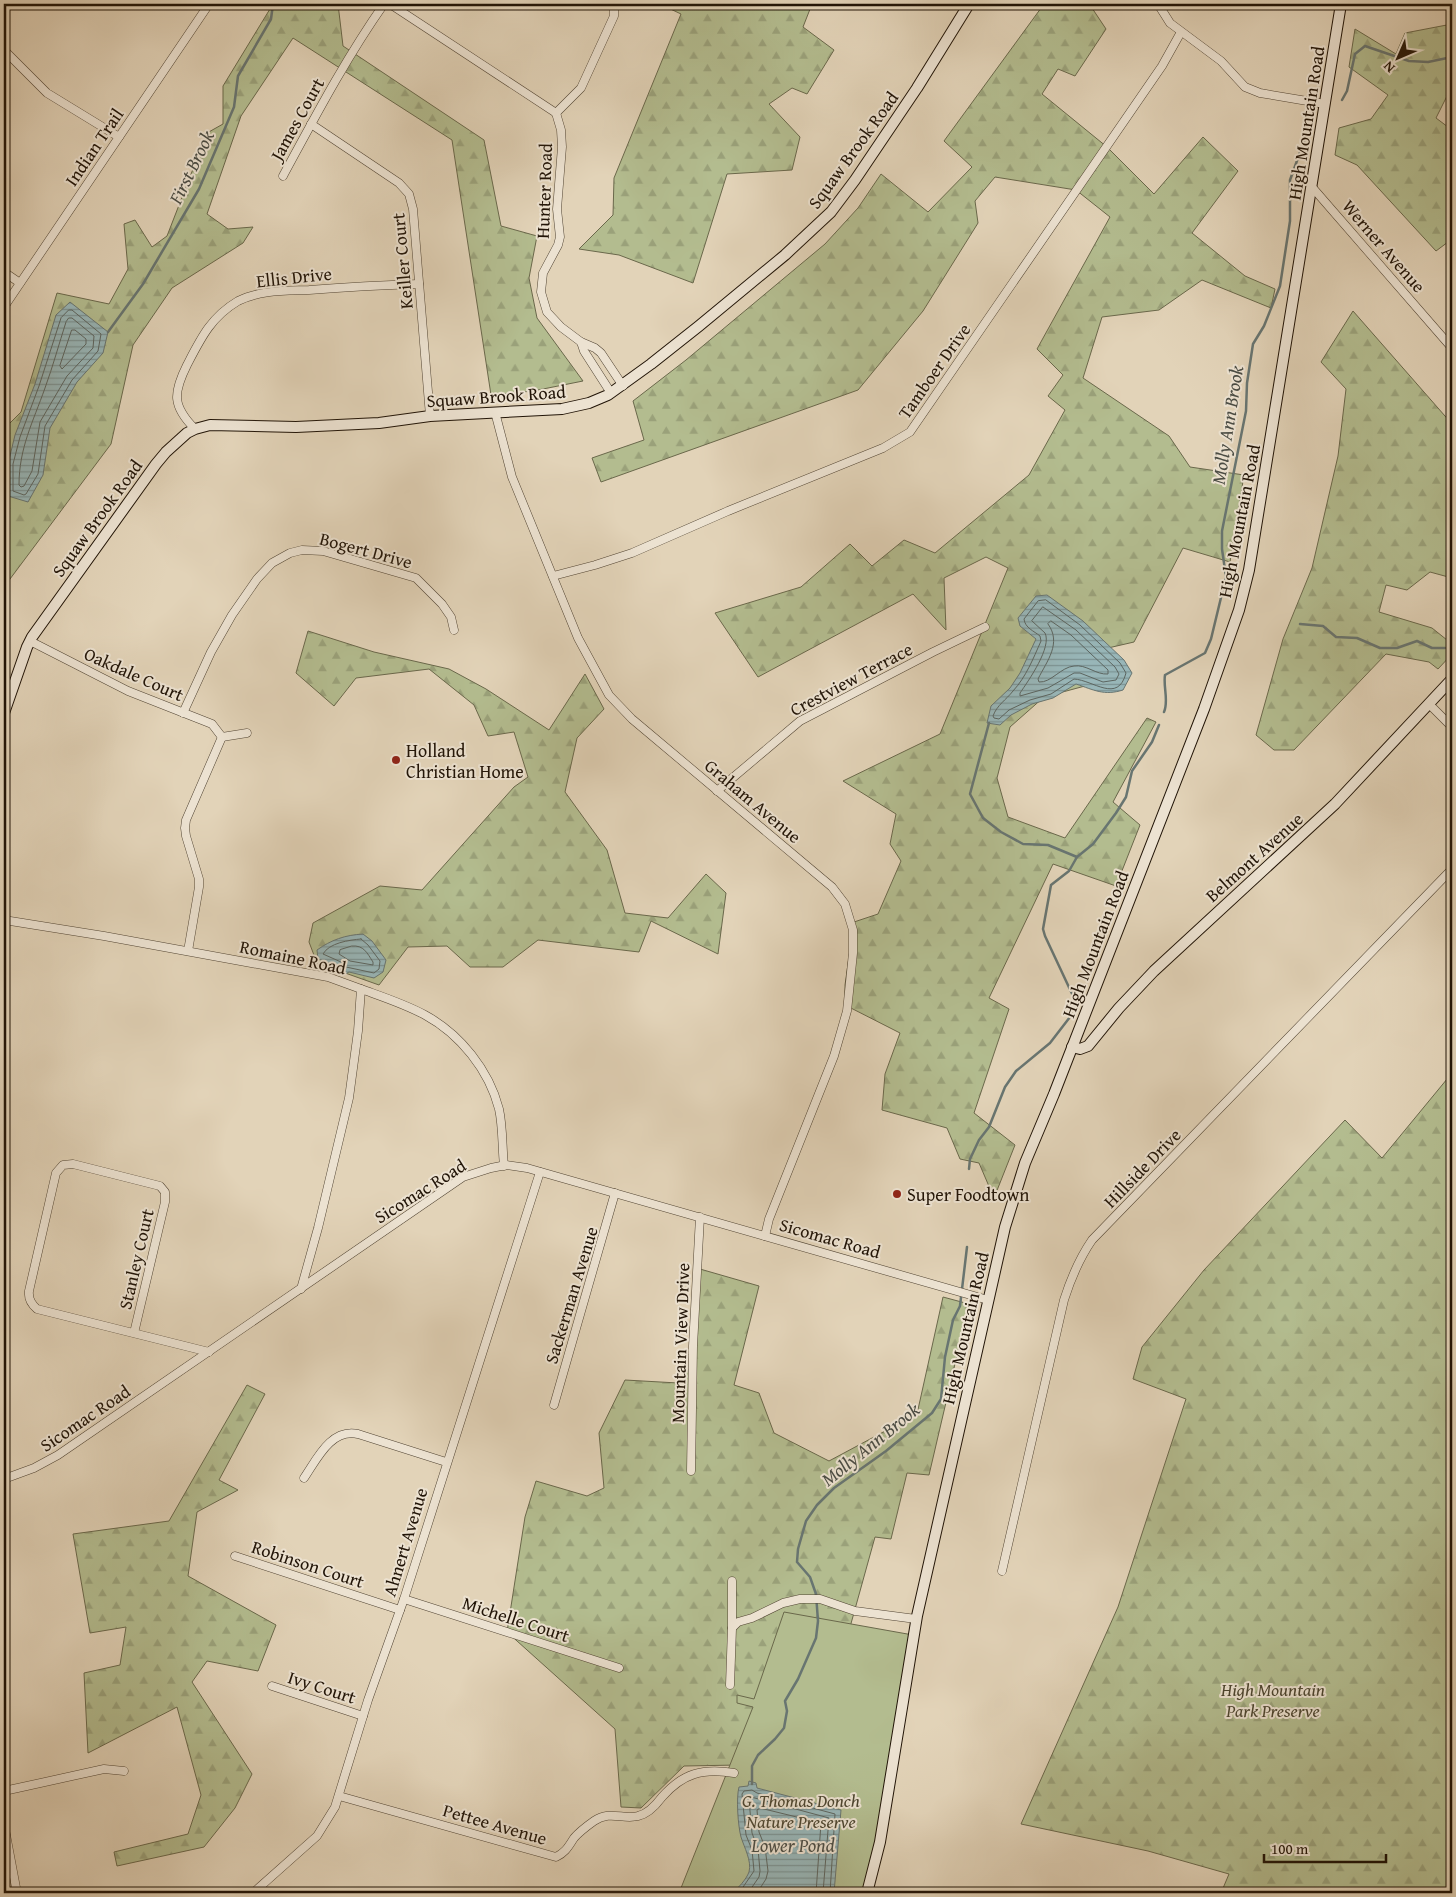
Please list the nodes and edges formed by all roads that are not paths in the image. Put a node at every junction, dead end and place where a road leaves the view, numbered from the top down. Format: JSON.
{"nodes":[{"id":1,"x":209,"y":4,"type":"edge"},
{"id":2,"x":384,"y":4,"type":"edge"},
{"id":3,"x":390,"y":4,"type":"edge"},
{"id":4,"x":614,"y":4,"type":"edge"},
{"id":5,"x":969,"y":4,"type":"edge"},
{"id":6,"x":1158,"y":4,"type":"edge"},
{"id":7,"x":1341,"y":4,"type":"edge"},
{"id":8,"x":1181,"y":32,"type":"junction"},
{"id":9,"x":4,"y":50,"type":"edge"},
{"id":10,"x":1325,"y":104,"type":"junction"},
{"id":11,"x":556,"y":112,"type":"junction"},
{"id":12,"x":311,"y":124,"type":"junction"},
{"id":13,"x":119,"y":137,"type":"junction"},
{"id":14,"x":283,"y":176,"type":"dead end"},
{"id":15,"x":1312,"y":187,"type":"junction"},
{"id":16,"x":4,"y":272,"type":"edge"},
{"id":17,"x":20,"y":284,"type":"junction"},
{"id":18,"x":419,"y":284,"type":"junction"},
{"id":19,"x":4,"y":307,"type":"edge"},
{"id":20,"x":580,"y":342,"type":"junction"},
{"id":21,"x":1452,"y":348,"type":"edge"},
{"id":22,"x":623,"y":386,"type":"junction"},
{"id":23,"x":611,"y":393,"type":"junction"},
{"id":24,"x":495,"y":412,"type":"junction"},
{"id":25,"x":430,"y":416,"type":"junction"},
{"id":26,"x":195,"y":429,"type":"junction"},
{"id":27,"x":553,"y":576,"type":"junction"},
{"id":28,"x":985,"y":627,"type":"dead end"},
{"id":29,"x":454,"y":630,"type":"dead end"},
{"id":30,"x":30,"y":641,"type":"junction"},
{"id":31,"x":1452,"y":679,"type":"edge"},
{"id":32,"x":1429,"y":704,"type":"junction"},
{"id":33,"x":4,"y":713,"type":"edge"},
{"id":34,"x":183,"y":713,"type":"junction"},
{"id":35,"x":1452,"y":726,"type":"edge"},
{"id":36,"x":247,"y":733,"type":"dead end"},
{"id":37,"x":222,"y":736,"type":"junction"},
{"id":38,"x":717,"y":791,"type":"junction"},
{"id":39,"x":1452,"y":868,"type":"edge"},
{"id":40,"x":4,"y":920,"type":"edge"},
{"id":41,"x":188,"y":951,"type":"junction"},
{"id":42,"x":361,"y":989,"type":"junction"},
{"id":43,"x":1072,"y":1047,"type":"junction"},
{"id":44,"x":504,"y":1166,"type":"junction"},
{"id":45,"x":540,"y":1172,"type":"junction"},
{"id":46,"x":615,"y":1193,"type":"junction"},
{"id":47,"x":700,"y":1217,"type":"junction"},
{"id":48,"x":766,"y":1236,"type":"junction"},
{"id":49,"x":301,"y":1289,"type":"junction"},
{"id":50,"x":988,"y":1300,"type":"junction"},
{"id":51,"x":134,"y":1333,"type":"junction"},
{"id":52,"x":209,"y":1352,"type":"junction"},
{"id":53,"x":554,"y":1405,"type":"dead end"},
{"id":54,"x":446,"y":1462,"type":"junction"},
{"id":55,"x":691,"y":1471,"type":"dead end"},
{"id":56,"x":8,"y":1478,"type":"edge"},
{"id":57,"x":304,"y":1478,"type":"dead end"},
{"id":58,"x":235,"y":1556,"type":"dead end"},
{"id":59,"x":1002,"y":1571,"type":"dead end"},
{"id":60,"x":732,"y":1581,"type":"dead end"},
{"id":61,"x":404,"y":1599,"type":"junction"},
{"id":62,"x":400,"y":1610,"type":"junction"},
{"id":63,"x":916,"y":1619,"type":"junction"},
{"id":64,"x":732,"y":1628,"type":"junction"},
{"id":65,"x":619,"y":1668,"type":"dead end"},
{"id":66,"x":730,"y":1685,"type":"dead end"},
{"id":67,"x":272,"y":1686,"type":"dead end"},
{"id":68,"x":363,"y":1716,"type":"junction"},
{"id":69,"x":124,"y":1771,"type":"dead end"},
{"id":70,"x":734,"y":1774,"type":"dead end"},
{"id":71,"x":4,"y":1792,"type":"edge"},
{"id":72,"x":339,"y":1796,"type":"junction"},
{"id":73,"x":4,"y":1824,"type":"edge"},
{"id":74,"x":13,"y":1872,"type":"junction"},
{"id":75,"x":4,"y":1873,"type":"edge"},
{"id":76,"x":17,"y":1893,"type":"edge"},
{"id":77,"x":253,"y":1893,"type":"edge"},
{"id":78,"x":867,"y":1893,"type":"edge"}],
"edges":[{"from":1,"to":13,"type":"street","name":"Indian Trail"},
{"from":2,"to":12,"type":"street","name":"James Court"},
{"from":3,"to":11,"type":"street"},
{"from":4,"to":11,"type":"street"},
{"from":5,"to":22,"type":"street","name":"Squaw Brook Road"},
{"from":6,"to":8,"type":"street"},
{"from":7,"to":10,"type":"street","name":"High Mountain Road"},
{"from":8,"to":10,"type":"street"},
{"from":8,"to":27,"type":"street","name":"Tamboer Drive"},
{"from":9,"to":13,"type":"street"},
{"from":10,"to":15,"type":"street","name":"High Mountain Road"},
{"from":11,"to":20,"type":"street","name":"Hunter Road"},
{"from":12,"to":14,"type":"street","name":"James Court"},
{"from":12,"to":18,"type":"street","name":"Keiller Court"},
{"from":13,"to":17,"type":"street","name":"Indian Trail"},
{"from":15,"to":21,"type":"street","name":"Werner Avenue"},
{"from":15,"to":43,"type":"street","name":"High Mountain Road"},
{"from":16,"to":17,"type":"street"},
{"from":17,"to":19,"type":"street","name":"Indian Trail"},
{"from":18,"to":25,"type":"street","name":"Keiller Court"},
{"from":18,"to":26,"type":"street","name":"Ellis Drive"},
{"from":20,"to":22,"type":"street","name":"Hunter Road"},
{"from":20,"to":23,"type":"street","name":"Hunter Road"},
{"from":22,"to":23,"type":"street","name":"Squaw Brook Road"},
{"from":23,"to":24,"type":"street","name":"Squaw Brook Road"},
{"from":24,"to":25,"type":"street","name":"Squaw Brook Road"},
{"from":24,"to":27,"type":"street","name":"Graham Avenue"},
{"from":25,"to":26,"type":"street","name":"Squaw Brook Road"},
{"from":26,"to":30,"type":"street","name":"Squaw Brook Road"},
{"from":27,"to":38,"type":"street","name":"Graham Avenue"},
{"from":28,"to":38,"type":"street","name":"Crestview Terrace"},
{"from":29,"to":34,"type":"street","name":"Bogert Drive"},
{"from":30,"to":33,"type":"street","name":"Squaw Brook Road"},
{"from":30,"to":34,"type":"street","name":"Oakdale Court"},
{"from":31,"to":32,"type":"street","name":"Belmont Avenue"},
{"from":32,"to":35,"type":"street"},
{"from":32,"to":43,"type":"street","name":"Belmont Avenue"},
{"from":34,"to":37,"type":"street","name":"Oakdale Court"},
{"from":36,"to":37,"type":"street"},
{"from":37,"to":41,"type":"street"},
{"from":38,"to":48,"type":"street","name":"Graham Avenue"},
{"from":39,"to":59,"type":"street","name":"Hillside Drive"},
{"from":40,"to":41,"type":"street","name":"Romaine Road"},
{"from":41,"to":42,"type":"street","name":"Romaine Road"},
{"from":42,"to":44,"type":"street"},
{"from":42,"to":49,"type":"street","name":"Romaine Road"},
{"from":43,"to":50,"type":"street","name":"High Mountain Road"},
{"from":44,"to":45,"type":"street","name":"Sicomac Road"},
{"from":44,"to":49,"type":"street","name":"Sicomac Road"},
{"from":45,"to":46,"type":"street","name":"Sicomac Road"},
{"from":45,"to":54,"type":"street","name":"Ahnert Avenue"},
{"from":46,"to":47,"type":"street","name":"Sicomac Road"},
{"from":46,"to":53,"type":"street","name":"Sackerman Avenue"},
{"from":47,"to":48,"type":"street","name":"Sicomac Road"},
{"from":47,"to":55,"type":"street","name":"Mountain View Drive"},
{"from":48,"to":50,"type":"street","name":"Sicomac Road"},
{"from":49,"to":52,"type":"street","name":"Sicomac Road"},
{"from":50,"to":63,"type":"street","name":"High Mountain Road"},
{"from":51,"to":51,"type":"street","name":"Stanley Court"},
{"from":51,"to":52,"type":"street","name":"Stanley Court"},
{"from":52,"to":56,"type":"street","name":"Sicomac Road"},
{"from":54,"to":57,"type":"street"},
{"from":54,"to":61,"type":"street","name":"Ahnert Avenue"},
{"from":58,"to":62,"type":"street","name":"Robinson Court"},
{"from":60,"to":64,"type":"street"},
{"from":61,"to":62,"type":"street","name":"Ahnert Avenue"},
{"from":61,"to":65,"type":"street","name":"Michelle Court"},
{"from":62,"to":68,"type":"street","name":"Ahnert Avenue"},
{"from":63,"to":64,"type":"street"},
{"from":63,"to":78,"type":"street","name":"High Mountain Road"},
{"from":64,"to":66,"type":"street"},
{"from":67,"to":68,"type":"street","name":"Ivy Court"},
{"from":68,"to":72,"type":"street","name":"Ahnert Avenue"},
{"from":69,"to":71,"type":"street"},
{"from":70,"to":72,"type":"street","name":"Pettee Avenue"},
{"from":72,"to":77,"type":"street","name":"Ahnert Avenue"},
{"from":73,"to":74,"type":"street"},
{"from":74,"to":75,"type":"street"},
{"from":74,"to":76,"type":"street"}]}
